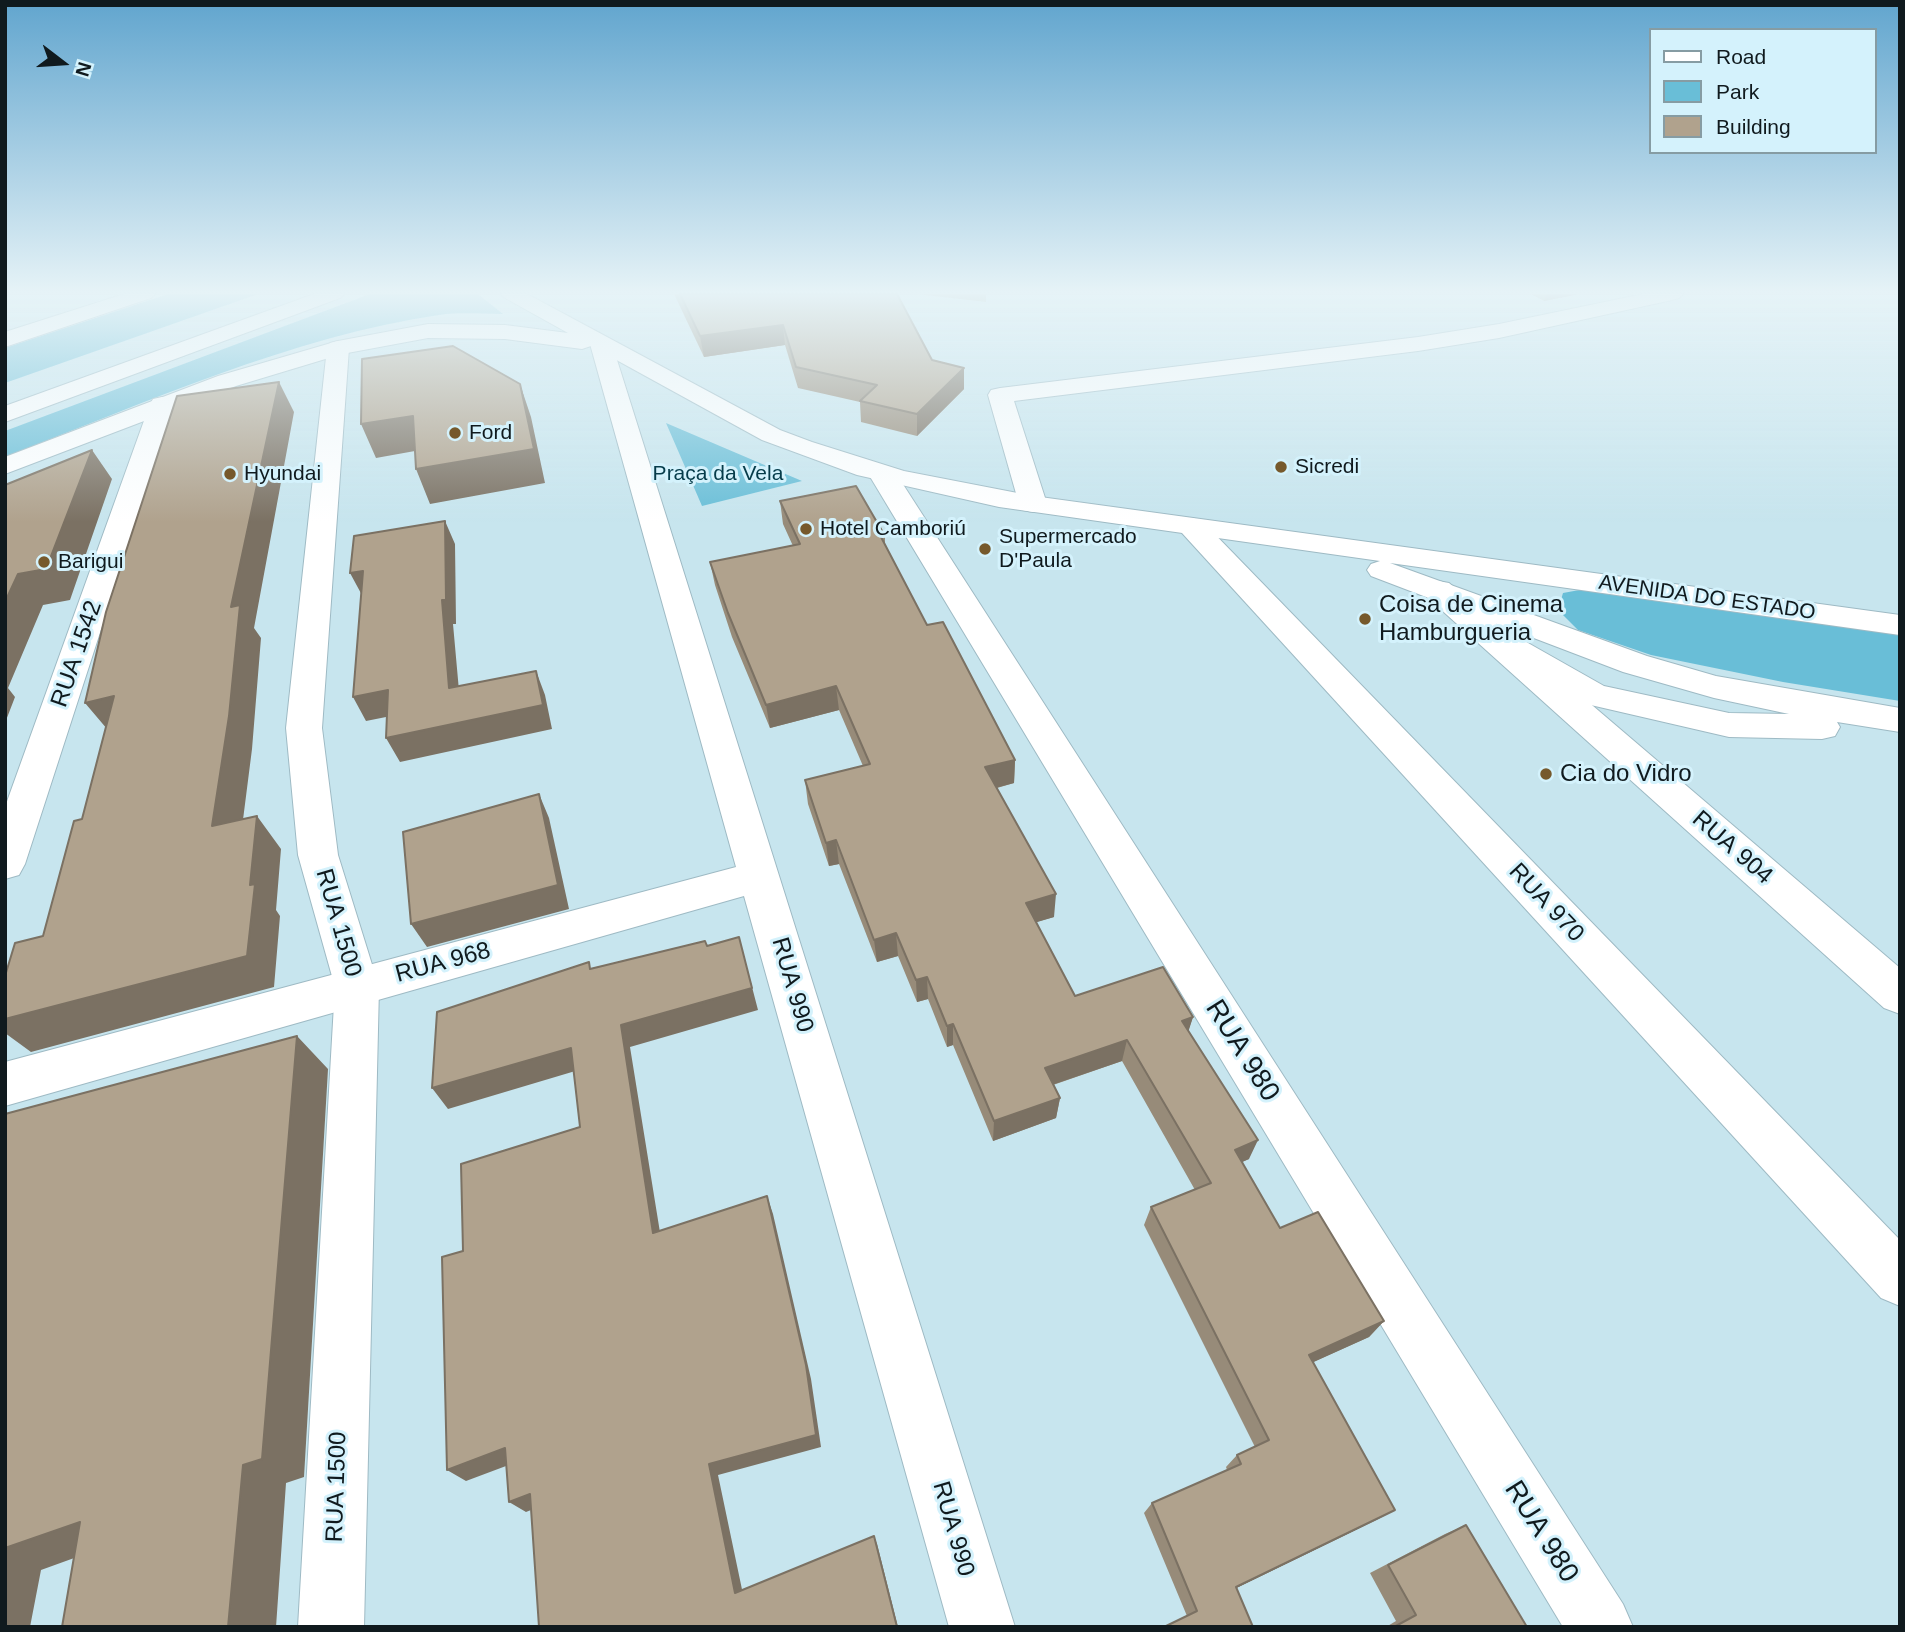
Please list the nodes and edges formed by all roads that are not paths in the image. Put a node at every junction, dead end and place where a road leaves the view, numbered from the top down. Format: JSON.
{"nodes":[{"id":1,"x":76,"y":370,"type":"edge"},
{"id":2,"x":127,"y":370,"type":"edge"},
{"id":3,"x":262,"y":370,"type":"edge"},
{"id":4,"x":336,"y":370,"type":"edge"},
{"id":5,"x":609,"y":370,"type":"edge"},
{"id":6,"x":650,"y":370,"type":"edge"},
{"id":7,"x":1201,"y":370,"type":"edge"},
{"id":8,"x":5,"y":396,"type":"edge"},
{"id":9,"x":162,"y":404,"type":"junction"},
{"id":10,"x":5,"y":415,"type":"edge"},
{"id":11,"x":5,"y":466,"type":"edge"},
{"id":12,"x":883,"y":475,"type":"junction"},
{"id":13,"x":1033,"y":504,"type":"junction"},
{"id":14,"x":1192,"y":527,"type":"junction"},
{"id":15,"x":1306,"y":544,"type":"junction"},
{"id":16,"x":1438,"y":590,"type":"junction"},
{"id":17,"x":1900,"y":625,"type":"edge"},
{"id":18,"x":1487,"y":634,"type":"junction"},
{"id":19,"x":1900,"y":720,"type":"edge"},
{"id":20,"x":1900,"y":728,"type":"edge"},
{"id":21,"x":5,"y":864,"type":"edge"},
{"id":22,"x":760,"y":876,"type":"junction"},
{"id":23,"x":357,"y":987,"type":"junction"},
{"id":24,"x":1900,"y":995,"type":"edge"},
{"id":25,"x":5,"y":1084,"type":"edge"},
{"id":26,"x":1900,"y":1279,"type":"edge"},
{"id":27,"x":331,"y":1627,"type":"edge"},
{"id":28,"x":982,"y":1627,"type":"edge"},
{"id":29,"x":1600,"y":1627,"type":"edge"}],
"edges":[{"from":1,"to":8,"type":"main road"},
{"from":2,"to":10,"type":"main road"},
{"from":3,"to":9,"type":"main road"},
{"from":4,"to":23,"type":"main road","name":"RUA 1500"},
{"from":5,"to":22,"type":"main road","name":"RUA 990"},
{"from":6,"to":12,"type":"main road","name":"AVENIDA DO ESTADO"},
{"from":7,"to":13,"type":"main road"},
{"from":9,"to":11,"type":"main road"},
{"from":9,"to":21,"type":"main road","name":"RUA 1542"},
{"from":12,"to":13,"type":"main road","name":"AVENIDA DO ESTADO"},
{"from":12,"to":29,"type":"main road","name":"RUA 980"},
{"from":13,"to":14,"type":"main road","name":"AVENIDA DO ESTADO"},
{"from":14,"to":15,"type":"main road","name":"AVENIDA DO ESTADO"},
{"from":14,"to":26,"type":"main road","name":"RUA 970"},
{"from":15,"to":16,"type":"main road","name":"AVENIDA DO ESTADO"},
{"from":15,"to":17,"type":"main road","name":"AVENIDA DO ESTADO"},
{"from":16,"to":18,"type":"main road","name":"RUA 904"},
{"from":16,"to":19,"type":"main road","name":"AVENIDA DO ESTADO"},
{"from":18,"to":20,"type":"main road"},
{"from":18,"to":24,"type":"main road","name":"RUA 904"},
{"from":22,"to":23,"type":"main road","name":"RUA 968"},
{"from":22,"to":28,"type":"main road","name":"RUA 990"},
{"from":23,"to":25,"type":"main road","name":"RUA 968"},
{"from":23,"to":27,"type":"main road","name":"RUA 1500"}]}
